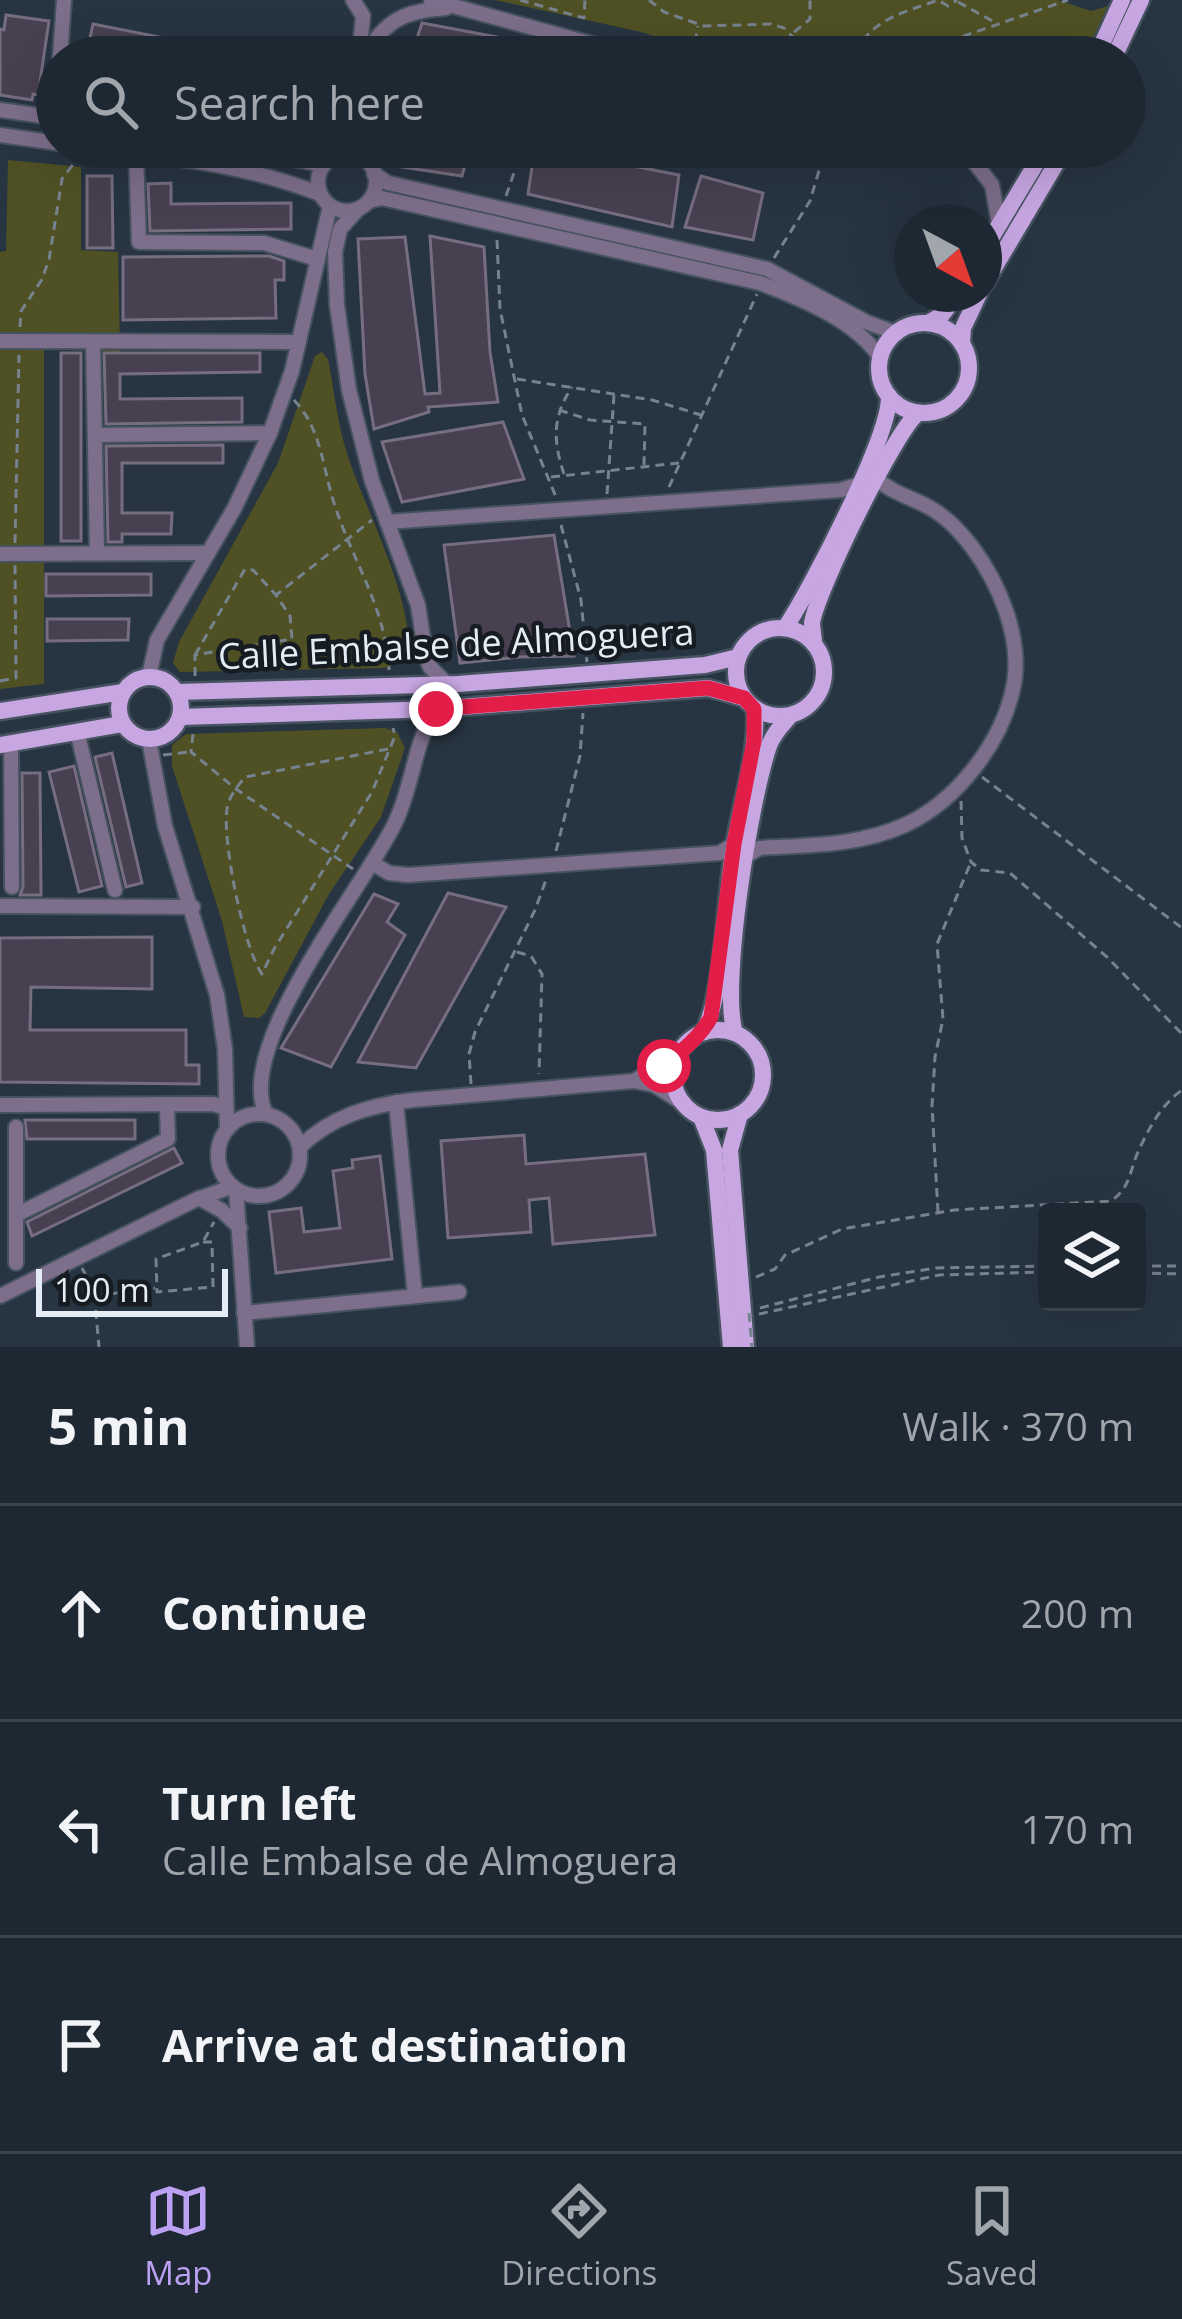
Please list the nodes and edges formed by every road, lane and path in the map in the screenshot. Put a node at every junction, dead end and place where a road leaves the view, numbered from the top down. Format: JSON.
{"nodes":[{"id":1,"x":64,"y":0,"type":"edge"},
{"id":2,"x":353,"y":0,"type":"edge"},
{"id":3,"x":375,"y":0,"type":"edge"},
{"id":4,"x":431,"y":0,"type":"edge"},
{"id":5,"x":520,"y":0,"type":"edge"},
{"id":6,"x":585,"y":0,"type":"edge"},
{"id":7,"x":649,"y":0,"type":"edge"},
{"id":8,"x":810,"y":0,"type":"edge"},
{"id":9,"x":957,"y":0,"type":"edge"},
{"id":10,"x":1068,"y":0,"type":"edge"},
{"id":11,"x":1122,"y":0,"type":"edge"},
{"id":12,"x":1141,"y":0,"type":"edge"},
{"id":13,"x":458,"y":7,"type":"junction"},
{"id":14,"x":363,"y":16,"type":"junction"},
{"id":15,"x":996,"y":23,"type":"junction"},
{"id":16,"x":698,"y":24,"type":"junction"},
{"id":17,"x":793,"y":33,"type":"junction"},
{"id":18,"x":61,"y":36,"type":"edge"},
{"id":19,"x":362,"y":36,"type":"edge"},
{"id":20,"x":379,"y":36,"type":"edge"},
{"id":21,"x":564,"y":36,"type":"edge"},
{"id":22,"x":696,"y":36,"type":"edge"},
{"id":23,"x":795,"y":36,"type":"edge"},
{"id":24,"x":864,"y":36,"type":"edge"},
{"id":25,"x":968,"y":36,"type":"edge"},
{"id":26,"x":1106,"y":36,"type":"edge"},
{"id":27,"x":1124,"y":36,"type":"edge"},
{"id":28,"x":0,"y":110,"type":"edge"},
{"id":29,"x":36,"y":115,"type":"edge"},
{"id":30,"x":0,"y":135,"type":"edge"},
{"id":31,"x":36,"y":139,"type":"edge"},
{"id":32,"x":71,"y":168,"type":"edge"},
{"id":33,"x":137,"y":168,"type":"edge"},
{"id":34,"x":219,"y":168,"type":"edge"},
{"id":35,"x":322,"y":168,"type":"edge"},
{"id":36,"x":370,"y":168,"type":"edge"},
{"id":37,"x":516,"y":168,"type":"edge"},
{"id":38,"x":820,"y":168,"type":"edge"},
{"id":39,"x":979,"y":168,"type":"edge"},
{"id":40,"x":1033,"y":168,"type":"edge"},
{"id":41,"x":1054,"y":168,"type":"edge"},
{"id":42,"x":374,"y":174,"type":"junction"},
{"id":43,"x":325,"y":200,"type":"junction"},
{"id":44,"x":995,"y":204,"type":"edge"},
{"id":45,"x":363,"y":205,"type":"junction"},
{"id":46,"x":499,"y":216,"type":"junction"},
{"id":47,"x":1002,"y":219,"type":"edge"},
{"id":48,"x":1002,"y":255,"type":"edge"},
{"id":49,"x":317,"y":259,"type":"junction"},
{"id":50,"x":763,"y":276,"type":"junction"},
{"id":51,"x":945,"y":312,"type":"edge"},
{"id":52,"x":970,"y":312,"type":"edge"},
{"id":53,"x":928,"y":323,"type":"junction"},
{"id":54,"x":896,"y":333,"type":"junction"},
{"id":55,"x":20,"y":340,"type":"junction"},
{"id":56,"x":0,"y":341,"type":"edge"},
{"id":57,"x":299,"y":342,"type":"junction"},
{"id":58,"x":962,"y":344,"type":"junction"},
{"id":59,"x":93,"y":347,"type":"junction"},
{"id":60,"x":880,"y":359,"type":"junction"},
{"id":61,"x":515,"y":379,"type":"junction"},
{"id":62,"x":573,"y":386,"type":"junction"},
{"id":63,"x":285,"y":390,"type":"junction"},
{"id":64,"x":614,"y":394,"type":"junction"},
{"id":65,"x":889,"y":396,"type":"junction"},
{"id":66,"x":559,"y":410,"type":"junction"},
{"id":67,"x":918,"y":412,"type":"junction"},
{"id":68,"x":703,"y":416,"type":"junction"},
{"id":69,"x":612,"y":423,"type":"junction"},
{"id":70,"x":269,"y":433,"type":"junction"},
{"id":71,"x":95,"y":435,"type":"junction"},
{"id":72,"x":681,"y":463,"type":"junction"},
{"id":73,"x":644,"y":467,"type":"junction"},
{"id":74,"x":608,"y":472,"type":"junction"},
{"id":75,"x":565,"y":476,"type":"junction"},
{"id":76,"x":548,"y":478,"type":"junction"},
{"id":77,"x":876,"y":478,"type":"junction"},
{"id":78,"x":857,"y":485,"type":"junction"},
{"id":79,"x":663,"y":500,"type":"junction"},
{"id":80,"x":607,"y":506,"type":"junction"},
{"id":81,"x":559,"y":510,"type":"junction"},
{"id":82,"x":385,"y":517,"type":"junction"},
{"id":83,"x":346,"y":538,"type":"junction"},
{"id":84,"x":97,"y":552,"type":"junction"},
{"id":85,"x":8,"y":553,"type":"edge"},
{"id":86,"x":208,"y":553,"type":"junction"},
{"id":87,"x":276,"y":595,"type":"junction"},
{"id":88,"x":785,"y":628,"type":"junction"},
{"id":89,"x":814,"y":642,"type":"junction"},
{"id":90,"x":195,"y":656,"type":"junction"},
{"id":91,"x":738,"y":657,"type":"junction"},
{"id":92,"x":587,"y":674,"type":"junction"},
{"id":93,"x":149,"y":676,"type":"junction"},
{"id":94,"x":0,"y":681,"type":"edge"},
{"id":95,"x":446,"y":683,"type":"junction"},
{"id":96,"x":390,"y":686,"type":"junction"},
{"id":97,"x":123,"y":692,"type":"junction"},
{"id":98,"x":186,"y":692,"type":"junction"},
{"id":99,"x":584,"y":697,"type":"junction"},
{"id":100,"x":749,"y":704,"type":"junction"},
{"id":101,"x":436,"y":709,"type":"junction"},
{"id":102,"x":0,"y":710,"type":"edge"},
{"id":103,"x":390,"y":711,"type":"junction"},
{"id":104,"x":188,"y":716,"type":"junction"},
{"id":105,"x":790,"y":716,"type":"junction"},
{"id":106,"x":122,"y":724,"type":"junction"},
{"id":107,"x":77,"y":731,"type":"junction"},
{"id":108,"x":5,"y":745,"type":"edge"},
{"id":109,"x":150,"y":748,"type":"junction"},
{"id":110,"x":388,"y":749,"type":"junction"},
{"id":111,"x":191,"y":752,"type":"junction"},
{"id":112,"x":974,"y":770,"type":"junction"},
{"id":113,"x":956,"y":788,"type":"junction"},
{"id":114,"x":236,"y":789,"type":"junction"},
{"id":115,"x":740,"y":849,"type":"junction"},
{"id":116,"x":333,"y":854,"type":"junction"},
{"id":117,"x":552,"y":862,"type":"junction"},
{"id":118,"x":971,"y":862,"type":"junction"},
{"id":119,"x":367,"y":869,"type":"junction"},
{"id":120,"x":12,"y":887,"type":"dead end"},
{"id":121,"x":115,"y":890,"type":"dead end"},
{"id":122,"x":0,"y":906,"type":"edge"},
{"id":123,"x":193,"y":907,"type":"junction"},
{"id":124,"x":1182,"y":928,"type":"edge"},
{"id":125,"x":516,"y":952,"type":"junction"},
{"id":126,"x":704,"y":1032,"type":"junction"},
{"id":127,"x":735,"y":1033,"type":"junction"},
{"id":128,"x":1182,"y":1034,"type":"edge"},
{"id":129,"x":678,"y":1054,"type":"junction"},
{"id":130,"x":539,"y":1078,"type":"dead end"},
{"id":131,"x":634,"y":1081,"type":"junction"},
{"id":132,"x":1182,"y":1090,"type":"edge"},
{"id":133,"x":471,"y":1095,"type":"junction"},
{"id":134,"x":227,"y":1100,"type":"junction"},
{"id":135,"x":396,"y":1102,"type":"junction"},
{"id":136,"x":681,"y":1102,"type":"junction"},
{"id":137,"x":0,"y":1105,"type":"edge"},
{"id":138,"x":167,"y":1107,"type":"junction"},
{"id":139,"x":266,"y":1114,"type":"junction"},
{"id":140,"x":740,"y":1114,"type":"junction"},
{"id":141,"x":242,"y":1115,"type":"junction"},
{"id":142,"x":700,"y":1117,"type":"junction"},
{"id":143,"x":16,"y":1127,"type":"dead end"},
{"id":144,"x":227,"y":1128,"type":"junction"},
{"id":145,"x":319,"y":1128,"type":"junction"},
{"id":146,"x":290,"y":1129,"type":"junction"},
{"id":147,"x":300,"y":1147,"type":"junction"},
{"id":148,"x":221,"y":1171,"type":"junction"},
{"id":149,"x":233,"y":1188,"type":"junction"},
{"id":150,"x":260,"y":1196,"type":"junction"},
{"id":151,"x":197,"y":1199,"type":"junction"},
{"id":152,"x":221,"y":1210,"type":"junction"},
{"id":153,"x":938,"y":1212,"type":"junction"},
{"id":154,"x":16,"y":1215,"type":"junction"},
{"id":155,"x":241,"y":1233,"type":"junction"},
{"id":156,"x":203,"y":1242,"type":"junction"},
{"id":157,"x":76,"y":1258,"type":"junction"},
{"id":158,"x":16,"y":1263,"type":"dead end"},
{"id":159,"x":1146,"y":1266,"type":"edge"},
{"id":160,"x":1182,"y":1266,"type":"edge"},
{"id":161,"x":1038,"y":1269,"type":"edge"},
{"id":162,"x":1038,"y":1270,"type":"edge"},
{"id":163,"x":1146,"y":1273,"type":"edge"},
{"id":164,"x":1182,"y":1274,"type":"edge"},
{"id":165,"x":242,"y":1278,"type":"junction"},
{"id":166,"x":213,"y":1281,"type":"junction"},
{"id":167,"x":740,"y":1282,"type":"junction"},
{"id":168,"x":157,"y":1288,"type":"junction"},
{"id":169,"x":459,"y":1292,"type":"dead end"},
{"id":170,"x":0,"y":1296,"type":"edge"},
{"id":171,"x":94,"y":1296,"type":"junction"},
{"id":172,"x":415,"y":1296,"type":"junction"},
{"id":173,"x":244,"y":1313,"type":"junction"},
{"id":174,"x":741,"y":1319,"type":"junction"},
{"id":175,"x":99,"y":1347,"type":"edge"},
{"id":176,"x":247,"y":1347,"type":"edge"},
{"id":177,"x":731,"y":1347,"type":"edge"},
{"id":178,"x":749,"y":1347,"type":"edge"}],
"edges":[{"from":1,"to":18,"type":"street"},
{"from":2,"to":14,"type":"street"},
{"from":3,"to":14,"type":"street"},
{"from":4,"to":13,"type":"street"},
{"from":5,"to":6,"type":"path"},
{"from":7,"to":16,"type":"path"},
{"from":8,"to":17,"type":"path"},
{"from":9,"to":15,"type":"path"},
{"from":9,"to":24,"type":"path"},
{"from":10,"to":15,"type":"path"},
{"from":11,"to":26,"type":"main road"},
{"from":12,"to":27,"type":"main road"},
{"from":13,"to":20,"type":"street"},
{"from":13,"to":21,"type":"street"},
{"from":14,"to":19,"type":"street"},
{"from":15,"to":25,"type":"path"},
{"from":16,"to":17,"type":"path"},
{"from":16,"to":22,"type":"path"},
{"from":17,"to":23,"type":"path"},
{"from":28,"to":29,"type":"street"},
{"from":30,"to":31,"type":"street"},
{"from":32,"to":55,"type":"path"},
{"from":33,"to":49,"type":"street"},
{"from":34,"to":43,"type":"street"},
{"from":35,"to":43,"type":"street"},
{"from":36,"to":42,"type":"street"},
{"from":37,"to":46,"type":"path"},
{"from":38,"to":50,"type":"path"},
{"from":39,"to":44,"type":"street"},
{"from":40,"to":47,"type":"main road"},
{"from":41,"to":48,"type":"main road"},
{"from":42,"to":45,"type":"street"},
{"from":42,"to":46,"type":"street"},
{"from":43,"to":45,"type":"street"},
{"from":43,"to":49,"type":"street"},
{"from":45,"to":46,"type":"street"},
{"from":45,"to":82,"type":"street"},
{"from":46,"to":50,"type":"street"},
{"from":46,"to":61,"type":"path"},
{"from":49,"to":57,"type":"street"},
{"from":50,"to":54,"type":"street"},
{"from":50,"to":60,"type":"street"},
{"from":50,"to":68,"type":"path"},
{"from":51,"to":53,"type":"main road"},
{"from":52,"to":58,"type":"main road"},
{"from":53,"to":54,"type":"main road"},
{"from":53,"to":58,"type":"main road"},
{"from":54,"to":60,"type":"main road"},
{"from":55,"to":56,"type":"street"},
{"from":55,"to":59,"type":"street"},
{"from":55,"to":85,"type":"path"},
{"from":57,"to":59,"type":"street"},
{"from":57,"to":63,"type":"street"},
{"from":58,"to":67,"type":"main road"},
{"from":59,"to":71,"type":"street"},
{"from":60,"to":65,"type":"main road"},
{"from":61,"to":62,"type":"path"},
{"from":61,"to":76,"type":"path"},
{"from":62,"to":64,"type":"path"},
{"from":62,"to":66,"type":"path"},
{"from":63,"to":70,"type":"street"},
{"from":63,"to":83,"type":"path"},
{"from":64,"to":68,"type":"path"},
{"from":64,"to":69,"type":"path"},
{"from":65,"to":67,"type":"main road"},
{"from":65,"to":78,"type":"main road"},
{"from":66,"to":69,"type":"path"},
{"from":66,"to":75,"type":"path"},
{"from":67,"to":77,"type":"main road"},
{"from":68,"to":72,"type":"path"},
{"from":69,"to":73,"type":"path"},
{"from":69,"to":74,"type":"path"},
{"from":70,"to":71,"type":"street"},
{"from":70,"to":86,"type":"street"},
{"from":71,"to":84,"type":"street"},
{"from":72,"to":73,"type":"path"},
{"from":72,"to":79,"type":"path"},
{"from":73,"to":74,"type":"path"},
{"from":74,"to":75,"type":"path"},
{"from":74,"to":80,"type":"path"},
{"from":75,"to":76,"type":"path"},
{"from":76,"to":81,"type":"path"},
{"from":77,"to":89,"type":"main road"},
{"from":77,"to":112,"type":"street"},
{"from":78,"to":79,"type":"street"},
{"from":78,"to":88,"type":"main road"},
{"from":79,"to":80,"type":"street"},
{"from":80,"to":81,"type":"street"},
{"from":81,"to":82,"type":"street"},
{"from":81,"to":92,"type":"path"},
{"from":82,"to":83,"type":"path"},
{"from":82,"to":95,"type":"street"},
{"from":83,"to":87,"type":"path"},
{"from":83,"to":96,"type":"path"},
{"from":84,"to":85,"type":"street"},
{"from":84,"to":86,"type":"street"},
{"from":85,"to":94,"type":"path"},
{"from":86,"to":93,"type":"street"},
{"from":87,"to":90,"type":"path"},
{"from":87,"to":90,"type":"path"},
{"from":88,"to":89,"type":"main road"},
{"from":88,"to":91,"type":"main road"},
{"from":89,"to":105,"type":"main road"},
{"from":90,"to":98,"type":"path"},
{"from":91,"to":92,"type":"main road","name":"Calle Embalse de Almoguera"},
{"from":91,"to":100,"type":"main road"},
{"from":92,"to":95,"type":"main road","name":"Calle Embalse de Almoguera"},
{"from":93,"to":97,"type":"main road"},
{"from":93,"to":98,"type":"main road"},
{"from":95,"to":96,"type":"main road","name":"Calle Embalse de Almoguera"},
{"from":96,"to":98,"type":"main road","name":"Calle Embalse de Almoguera"},
{"from":97,"to":102,"type":"main road"},
{"from":97,"to":106,"type":"main road"},
{"from":98,"to":104,"type":"main road"},
{"from":99,"to":100,"type":"main road","name":"Calle Embalse de Almoguera"},
{"from":99,"to":101,"type":"main road","name":"Calle Embalse de Almoguera"},
{"from":99,"to":117,"type":"path"},
{"from":100,"to":105,"type":"main road"},
{"from":100,"to":115,"type":"main road"},
{"from":101,"to":103,"type":"main road","name":"Calle Embalse de Almoguera"},
{"from":101,"to":119,"type":"street"},
{"from":103,"to":104,"type":"main road","name":"Calle Embalse de Almoguera"},
{"from":103,"to":110,"type":"path"},
{"from":104,"to":109,"type":"main road"},
{"from":104,"to":111,"type":"path"},
{"from":105,"to":115,"type":"main road"},
{"from":106,"to":107,"type":"main road"},
{"from":106,"to":109,"type":"main road"},
{"from":107,"to":108,"type":"main road"},
{"from":107,"to":121,"type":"street"},
{"from":108,"to":120,"type":"street"},
{"from":109,"to":111,"type":"path"},
{"from":109,"to":123,"type":"street"},
{"from":110,"to":114,"type":"path"},
{"from":110,"to":116,"type":"path"},
{"from":111,"to":114,"type":"path"},
{"from":112,"to":113,"type":"street"},
{"from":112,"to":124,"type":"path"},
{"from":113,"to":115,"type":"street"},
{"from":113,"to":118,"type":"path"},
{"from":114,"to":116,"type":"path"},
{"from":114,"to":116,"type":"path"},
{"from":115,"to":117,"type":"street"},
{"from":115,"to":126,"type":"main road"},
{"from":115,"to":127,"type":"main road"},
{"from":116,"to":119,"type":"path"},
{"from":117,"to":119,"type":"street"},
{"from":117,"to":125,"type":"path"},
{"from":118,"to":128,"type":"path"},
{"from":118,"to":153,"type":"path"},
{"from":119,"to":139,"type":"street"},
{"from":122,"to":123,"type":"street"},
{"from":123,"to":134,"type":"street"},
{"from":125,"to":130,"type":"path"},
{"from":125,"to":133,"type":"path"},
{"from":126,"to":127,"type":"main road"},
{"from":126,"to":129,"type":"main road"},
{"from":127,"to":140,"type":"main road"},
{"from":129,"to":131,"type":"street"},
{"from":129,"to":136,"type":"main road"},
{"from":131,"to":133,"type":"street"},
{"from":131,"to":136,"type":"street"},
{"from":132,"to":153,"type":"path"},
{"from":133,"to":135,"type":"street"},
{"from":134,"to":138,"type":"street"},
{"from":134,"to":141,"type":"street"},
{"from":134,"to":144,"type":"street"},
{"from":135,"to":145,"type":"street"},
{"from":135,"to":172,"type":"street"},
{"from":136,"to":142,"type":"main road"},
{"from":137,"to":138,"type":"street"},
{"from":138,"to":154,"type":"street"},
{"from":139,"to":141,"type":"street"},
{"from":139,"to":146,"type":"street"},
{"from":140,"to":142,"type":"main road"},
{"from":140,"to":167,"type":"main road"},
{"from":141,"to":144,"type":"street"},
{"from":142,"to":174,"type":"main road"},
{"from":143,"to":154,"type":"street"},
{"from":144,"to":148,"type":"street"},
{"from":145,"to":146,"type":"street"},
{"from":145,"to":147,"type":"street"},
{"from":146,"to":147,"type":"street"},
{"from":147,"to":150,"type":"street"},
{"from":148,"to":149,"type":"street"},
{"from":148,"to":151,"type":"street"},
{"from":149,"to":150,"type":"street"},
{"from":149,"to":151,"type":"street"},
{"from":149,"to":155,"type":"street"},
{"from":150,"to":155,"type":"street"},
{"from":151,"to":152,"type":"street"},
{"from":151,"to":157,"type":"street"},
{"from":152,"to":155,"type":"street"},
{"from":152,"to":156,"type":"path"},
{"from":153,"to":167,"type":"path"},
{"from":154,"to":158,"type":"street"},
{"from":155,"to":165,"type":"street"},
{"from":156,"to":166,"type":"path"},
{"from":156,"to":168,"type":"path"},
{"from":157,"to":170,"type":"street"},
{"from":157,"to":171,"type":"path"},
{"from":159,"to":160,"type":"path"},
{"from":161,"to":174,"type":"path"},
{"from":162,"to":174,"type":"path"},
{"from":163,"to":164,"type":"path"},
{"from":165,"to":166,"type":"path"},
{"from":165,"to":173,"type":"street"},
{"from":166,"to":168,"type":"path"},
{"from":167,"to":174,"type":"main road"},
{"from":168,"to":171,"type":"path"},
{"from":169,"to":172,"type":"street"},
{"from":171,"to":175,"type":"path"},
{"from":172,"to":173,"type":"street"},
{"from":173,"to":176,"type":"street"},
{"from":174,"to":177,"type":"main road"},
{"from":174,"to":178,"type":"main road","bridge":true},
{"from":174,"to":178,"type":"path","bridge":true}]}
